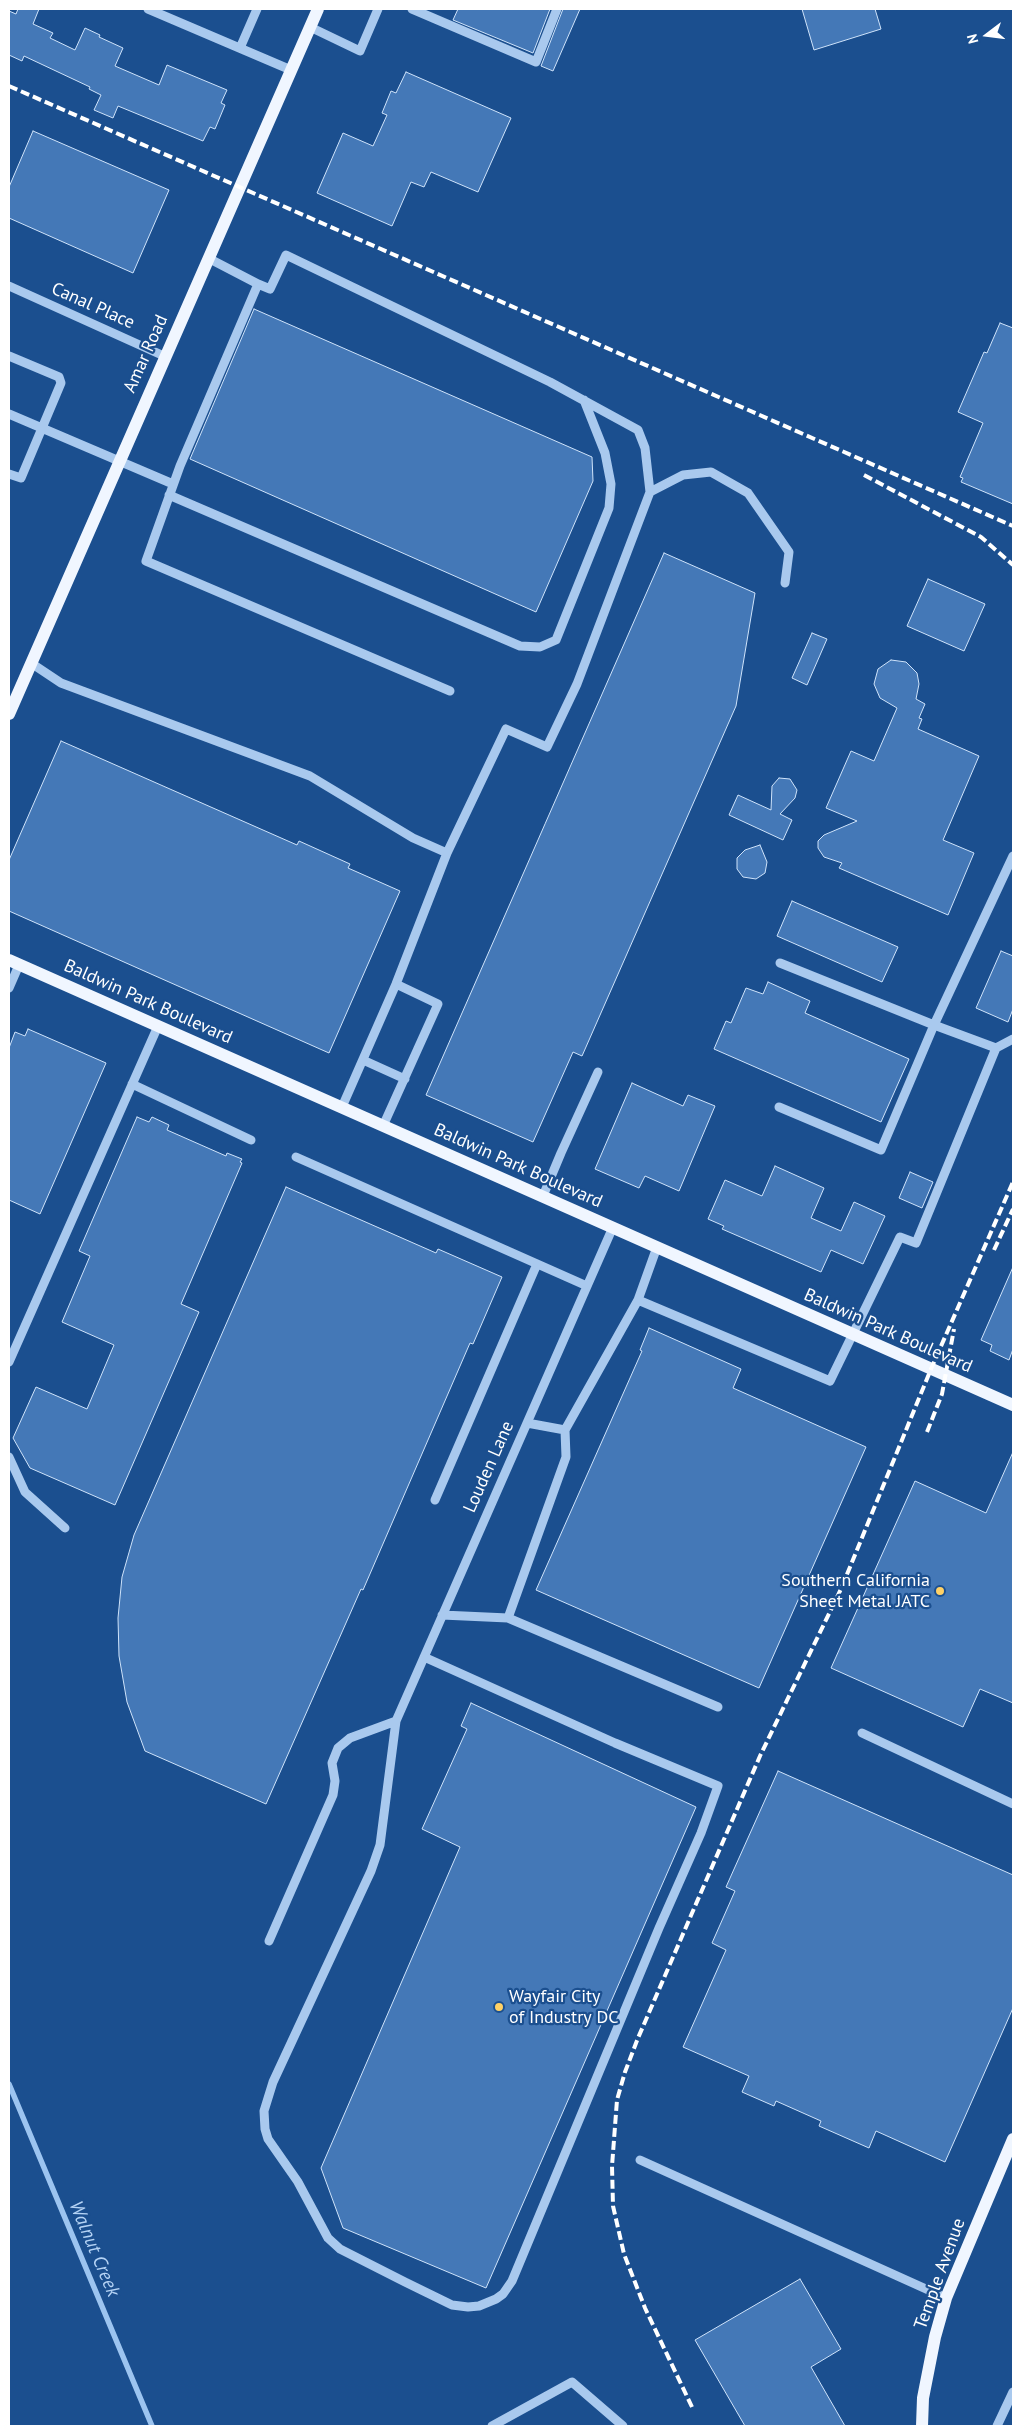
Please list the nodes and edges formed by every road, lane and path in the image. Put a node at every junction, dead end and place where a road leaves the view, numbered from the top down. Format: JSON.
{"nodes":[{"id":1,"x":148,"y":9,"type":"edge"},
{"id":2,"x":257,"y":9,"type":"edge"},
{"id":3,"x":318,"y":9,"type":"edge"},
{"id":4,"x":378,"y":9,"type":"edge"},
{"id":5,"x":412,"y":9,"type":"edge"},
{"id":6,"x":557,"y":9,"type":"edge"},
{"id":7,"x":310,"y":27,"type":"junction"},
{"id":8,"x":240,"y":48,"type":"junction"},
{"id":9,"x":291,"y":70,"type":"junction"},
{"id":10,"x":208,"y":258,"type":"junction"},
{"id":11,"x":258,"y":284,"type":"junction"},
{"id":12,"x":9,"y":286,"type":"edge"},
{"id":13,"x":9,"y":356,"type":"edge"},
{"id":14,"x":164,"y":356,"type":"junction"},
{"id":15,"x":584,"y":400,"type":"junction"},
{"id":16,"x":9,"y":414,"type":"edge"},
{"id":17,"x":43,"y":429,"type":"junction"},
{"id":18,"x":119,"y":460,"type":"junction"},
{"id":19,"x":9,"y":474,"type":"edge"},
{"id":20,"x":173,"y":484,"type":"junction"},
{"id":21,"x":650,"y":492,"type":"junction"},
{"id":22,"x":169,"y":494,"type":"junction"},
{"id":23,"x":785,"y":583,"type":"dead end"},
{"id":24,"x":31,"y":663,"type":"junction"},
{"id":25,"x":450,"y":691,"type":"dead end"},
{"id":26,"x":9,"y":714,"type":"edge"},
{"id":27,"x":447,"y":853,"type":"junction"},
{"id":28,"x":1013,"y":856,"type":"edge"},
{"id":29,"x":1010,"y":871,"type":"edge"},
{"id":30,"x":14,"y":962,"type":"edge"},
{"id":31,"x":780,"y":963,"type":"dead end"},
{"id":32,"x":396,"y":984,"type":"junction"},
{"id":33,"x":9,"y":988,"type":"edge"},
{"id":34,"x":934,"y":1025,"type":"junction"},
{"id":35,"x":158,"y":1026,"type":"junction"},
{"id":36,"x":1013,"y":1039,"type":"edge"},
{"id":37,"x":996,"y":1048,"type":"junction"},
{"id":38,"x":363,"y":1060,"type":"junction"},
{"id":39,"x":598,"y":1072,"type":"dead end"},
{"id":40,"x":405,"y":1079,"type":"junction"},
{"id":41,"x":132,"y":1084,"type":"junction"},
{"id":42,"x":342,"y":1107,"type":"junction"},
{"id":43,"x":779,"y":1107,"type":"dead end"},
{"id":44,"x":383,"y":1126,"type":"junction"},
{"id":45,"x":251,"y":1140,"type":"dead end"},
{"id":46,"x":296,"y":1157,"type":"dead end"},
{"id":47,"x":543,"y":1196,"type":"junction"},
{"id":48,"x":613,"y":1227,"type":"junction"},
{"id":49,"x":657,"y":1246,"type":"junction"},
{"id":50,"x":538,"y":1264,"type":"junction"},
{"id":51,"x":587,"y":1286,"type":"junction"},
{"id":52,"x":638,"y":1300,"type":"junction"},
{"id":53,"x":854,"y":1335,"type":"junction"},
{"id":54,"x":9,"y":1362,"type":"edge"},
{"id":55,"x":1013,"y":1405,"type":"edge"},
{"id":56,"x":526,"y":1423,"type":"junction"},
{"id":57,"x":565,"y":1430,"type":"junction"},
{"id":58,"x":9,"y":1457,"type":"edge"},
{"id":59,"x":436,"y":1500,"type":"dead end"},
{"id":60,"x":65,"y":1528,"type":"dead end"},
{"id":61,"x":442,"y":1615,"type":"junction"},
{"id":62,"x":508,"y":1618,"type":"junction"},
{"id":63,"x":424,"y":1657,"type":"junction"},
{"id":64,"x":718,"y":1708,"type":"dead end"},
{"id":65,"x":396,"y":1721,"type":"junction"},
{"id":66,"x":862,"y":1733,"type":"dead end"},
{"id":67,"x":1013,"y":1804,"type":"edge"},
{"id":68,"x":269,"y":1941,"type":"dead end"},
{"id":69,"x":1013,"y":2139,"type":"edge"},
{"id":70,"x":640,"y":2160,"type":"dead end"},
{"id":71,"x":946,"y":2298,"type":"junction"},
{"id":72,"x":1013,"y":2392,"type":"edge"},
{"id":73,"x":492,"y":2426,"type":"edge"},
{"id":74,"x":623,"y":2426,"type":"edge"},
{"id":75,"x":922,"y":2426,"type":"edge"},
{"id":76,"x":997,"y":2426,"type":"edge"}],
"edges":[{"from":1,"to":8,"type":"street"},
{"from":2,"to":8,"type":"street"},
{"from":3,"to":7,"type":"main road","name":"Amar Road"},
{"from":4,"to":7,"type":"street"},
{"from":5,"to":6,"type":"street"},
{"from":7,"to":9,"type":"main road","name":"Amar Road"},
{"from":8,"to":9,"type":"street"},
{"from":9,"to":10,"type":"main road","name":"Amar Road"},
{"from":10,"to":11,"type":"street"},
{"from":10,"to":14,"type":"main road","name":"Amar Road"},
{"from":11,"to":15,"type":"street"},
{"from":11,"to":20,"type":"street"},
{"from":12,"to":14,"type":"street","name":"Canal Place"},
{"from":13,"to":17,"type":"street"},
{"from":14,"to":18,"type":"main road","name":"Amar Road"},
{"from":15,"to":21,"type":"street"},
{"from":15,"to":22,"type":"street"},
{"from":16,"to":17,"type":"street"},
{"from":17,"to":18,"type":"street"},
{"from":17,"to":19,"type":"street"},
{"from":18,"to":20,"type":"street"},
{"from":18,"to":24,"type":"main road","name":"Amar Road"},
{"from":20,"to":22,"type":"street"},
{"from":21,"to":23,"type":"street"},
{"from":21,"to":27,"type":"street"},
{"from":22,"to":25,"type":"street"},
{"from":24,"to":26,"type":"main road","name":"Amar Road"},
{"from":24,"to":27,"type":"street"},
{"from":27,"to":32,"type":"street"},
{"from":28,"to":29,"type":"street"},
{"from":29,"to":34,"type":"street"},
{"from":30,"to":33,"type":"street"},
{"from":30,"to":35,"type":"main road","name":"Baldwin Park Boulevard"},
{"from":31,"to":34,"type":"street"},
{"from":32,"to":38,"type":"street"},
{"from":32,"to":40,"type":"street"},
{"from":34,"to":37,"type":"street"},
{"from":34,"to":43,"type":"street"},
{"from":35,"to":41,"type":"street"},
{"from":35,"to":42,"type":"main road","name":"Baldwin Park Boulevard"},
{"from":36,"to":37,"type":"street"},
{"from":37,"to":53,"type":"street"},
{"from":38,"to":40,"type":"street"},
{"from":38,"to":42,"type":"street"},
{"from":39,"to":47,"type":"street"},
{"from":40,"to":44,"type":"street"},
{"from":41,"to":45,"type":"street"},
{"from":41,"to":54,"type":"street"},
{"from":42,"to":44,"type":"main road","name":"Baldwin Park Boulevard"},
{"from":44,"to":47,"type":"main road","name":"Baldwin Park Boulevard"},
{"from":46,"to":50,"type":"street"},
{"from":47,"to":48,"type":"main road","name":"Baldwin Park Boulevard"},
{"from":48,"to":49,"type":"main road","name":"Baldwin Park Boulevard"},
{"from":48,"to":51,"type":"street","name":"Louden Lane"},
{"from":49,"to":52,"type":"street"},
{"from":49,"to":53,"type":"main road","name":"Baldwin Park Boulevard"},
{"from":50,"to":51,"type":"street"},
{"from":50,"to":59,"type":"street"},
{"from":51,"to":56,"type":"street","name":"Louden Lane"},
{"from":52,"to":53,"type":"street"},
{"from":52,"to":57,"type":"street"},
{"from":53,"to":55,"type":"main road","name":"Baldwin Park Boulevard"},
{"from":56,"to":57,"type":"street"},
{"from":56,"to":61,"type":"street","name":"Louden Lane"},
{"from":57,"to":62,"type":"street"},
{"from":58,"to":60,"type":"street"},
{"from":61,"to":62,"type":"street"},
{"from":61,"to":63,"type":"street","name":"Louden Lane"},
{"from":62,"to":64,"type":"street"},
{"from":63,"to":65,"type":"street","name":"Louden Lane"},
{"from":63,"to":65,"type":"street","name":"Louden Lane"},
{"from":65,"to":68,"type":"street"},
{"from":66,"to":67,"type":"street"},
{"from":69,"to":71,"type":"main road","name":"Temple Avenue"},
{"from":70,"to":71,"type":"street"},
{"from":71,"to":75,"type":"main road","name":"Temple Avenue"},
{"from":72,"to":76,"type":"street"},
{"from":73,"to":74,"type":"street"}]}
